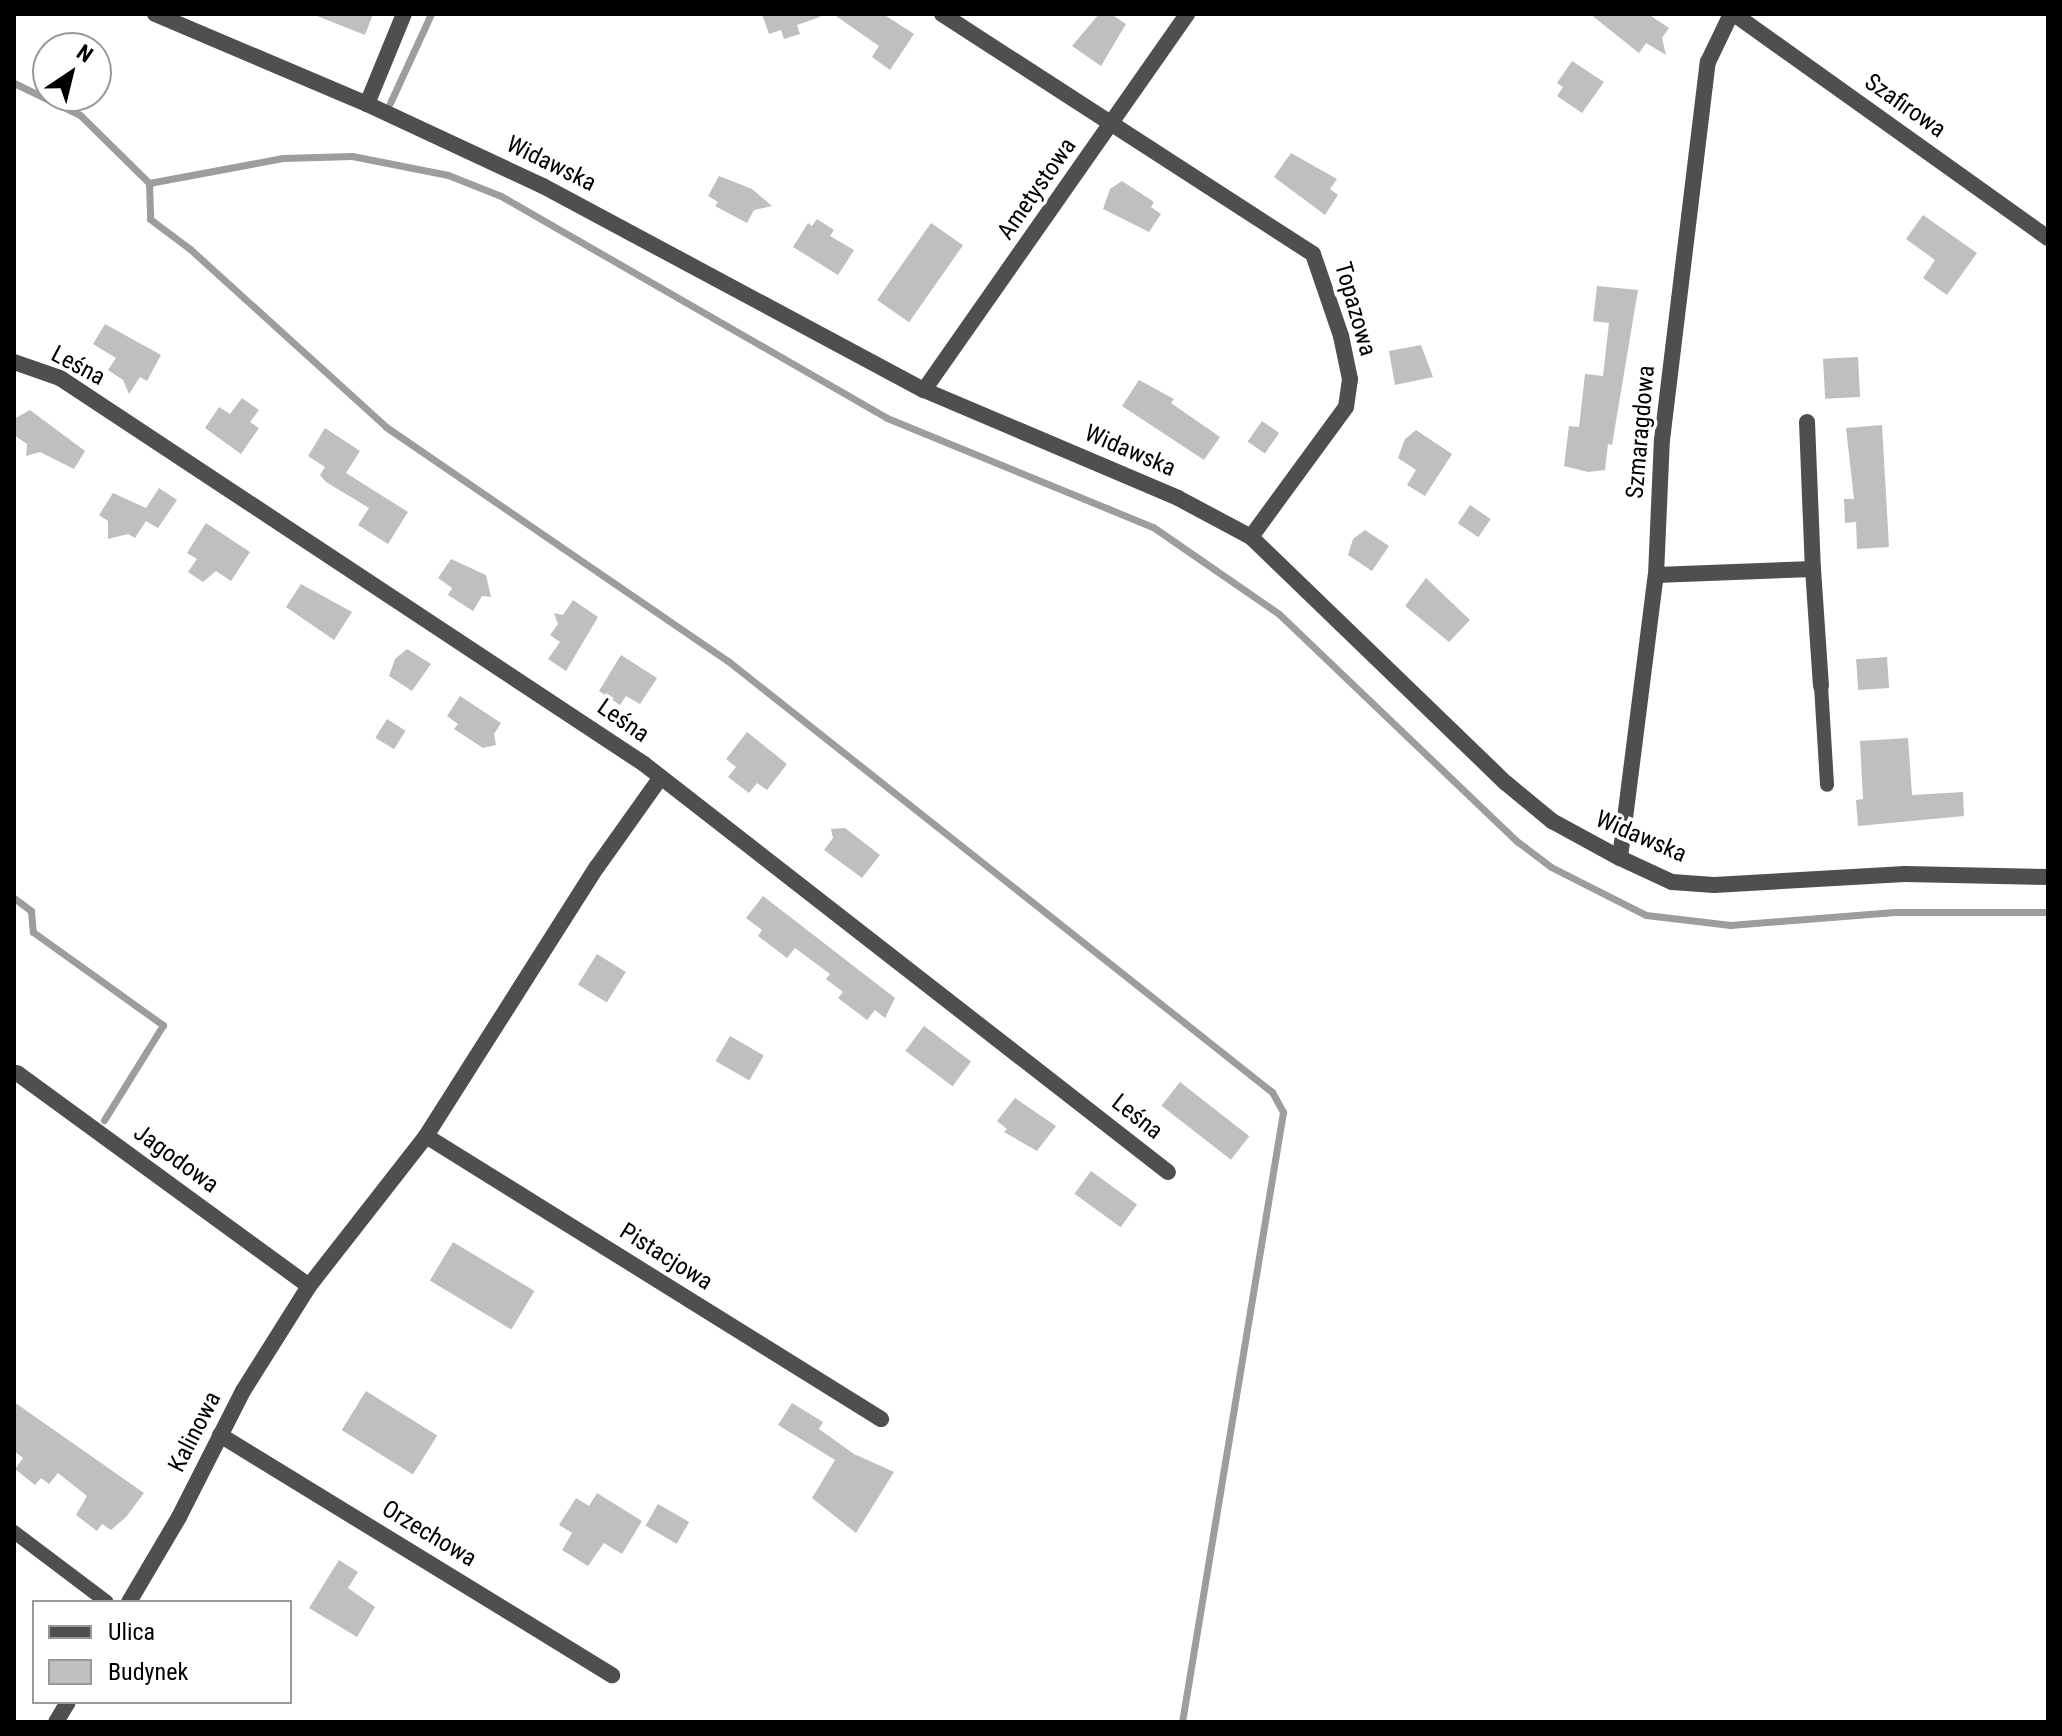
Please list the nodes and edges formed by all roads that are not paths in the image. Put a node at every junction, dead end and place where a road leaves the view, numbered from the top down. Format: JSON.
{"nodes":[{"id":1,"x":155,"y":14,"type":"edge"},
{"id":2,"x":404,"y":14,"type":"edge"},
{"id":3,"x":942,"y":14,"type":"edge"},
{"id":4,"x":1187,"y":14,"type":"edge"},
{"id":5,"x":1732,"y":14,"type":"edge"},
{"id":6,"x":367,"y":104,"type":"junction"},
{"id":7,"x":1112,"y":125,"type":"junction"},
{"id":8,"x":2048,"y":238,"type":"edge"},
{"id":9,"x":14,"y":362,"type":"edge"},
{"id":10,"x":924,"y":390,"type":"junction"},
{"id":11,"x":1807,"y":422,"type":"dead end"},
{"id":12,"x":1251,"y":537,"type":"junction"},
{"id":13,"x":1813,"y":569,"type":"junction"},
{"id":14,"x":1656,"y":575,"type":"junction"},
{"id":15,"x":1821,"y":686,"type":"joint"},
{"id":16,"x":661,"y":777,"type":"junction"},
{"id":17,"x":1827,"y":785,"type":"dead end"},
{"id":18,"x":1620,"y":858,"type":"junction"},
{"id":19,"x":2048,"y":877,"type":"edge"},
{"id":20,"x":16,"y":1072,"type":"edge"},
{"id":21,"x":426,"y":1136,"type":"junction"},
{"id":22,"x":1168,"y":1172,"type":"dead end"},
{"id":23,"x":309,"y":1286,"type":"junction"},
{"id":24,"x":881,"y":1419,"type":"dead end"},
{"id":25,"x":220,"y":1435,"type":"junction"},
{"id":26,"x":14,"y":1532,"type":"edge"},
{"id":27,"x":104,"y":1600,"type":"edge"},
{"id":28,"x":130,"y":1600,"type":"edge"},
{"id":29,"x":612,"y":1675,"type":"dead end"},
{"id":30,"x":67,"y":1704,"type":"edge"},
{"id":31,"x":56,"y":1722,"type":"edge"}],
"edges":[{"from":1,"to":6,"type":"street","name":"Widawska"},
{"from":2,"to":6,"type":"street"},
{"from":3,"to":7,"type":"street","name":"Topazowa"},
{"from":4,"to":7,"type":"street","name":"Ametystowa"},
{"from":5,"to":8,"type":"street","name":"Szafirowa"},
{"from":5,"to":14,"type":"street","name":"Szmaragdowa"},
{"from":6,"to":10,"type":"street","name":"Widawska"},
{"from":7,"to":10,"type":"street","name":"Ametystowa"},
{"from":7,"to":12,"type":"street","name":"Topazowa"},
{"from":9,"to":16,"type":"street","name":"Leśna"},
{"from":10,"to":12,"type":"street","name":"Widawska"},
{"from":11,"to":13,"type":"street"},
{"from":12,"to":18,"type":"street","name":"Widawska"},
{"from":13,"to":14,"type":"street"},
{"from":13,"to":15,"type":"street"},
{"from":14,"to":18,"type":"street","name":"Szmaragdowa"},
{"from":15,"to":17,"type":"lane"},
{"from":16,"to":21,"type":"street","name":"Kalinowa"},
{"from":16,"to":22,"type":"street","name":"Leśna"},
{"from":18,"to":19,"type":"street","name":"Widawska"},
{"from":20,"to":23,"type":"street","name":"Jagodowa"},
{"from":21,"to":23,"type":"street","name":"Kalinowa"},
{"from":21,"to":24,"type":"street","name":"Pistacjowa"},
{"from":23,"to":25,"type":"street","name":"Kalinowa"},
{"from":25,"to":28,"type":"street","name":"Kalinowa"},
{"from":25,"to":29,"type":"street","name":"Orzechowa"},
{"from":26,"to":27,"type":"lane"},
{"from":30,"to":31,"type":"street"}]}
